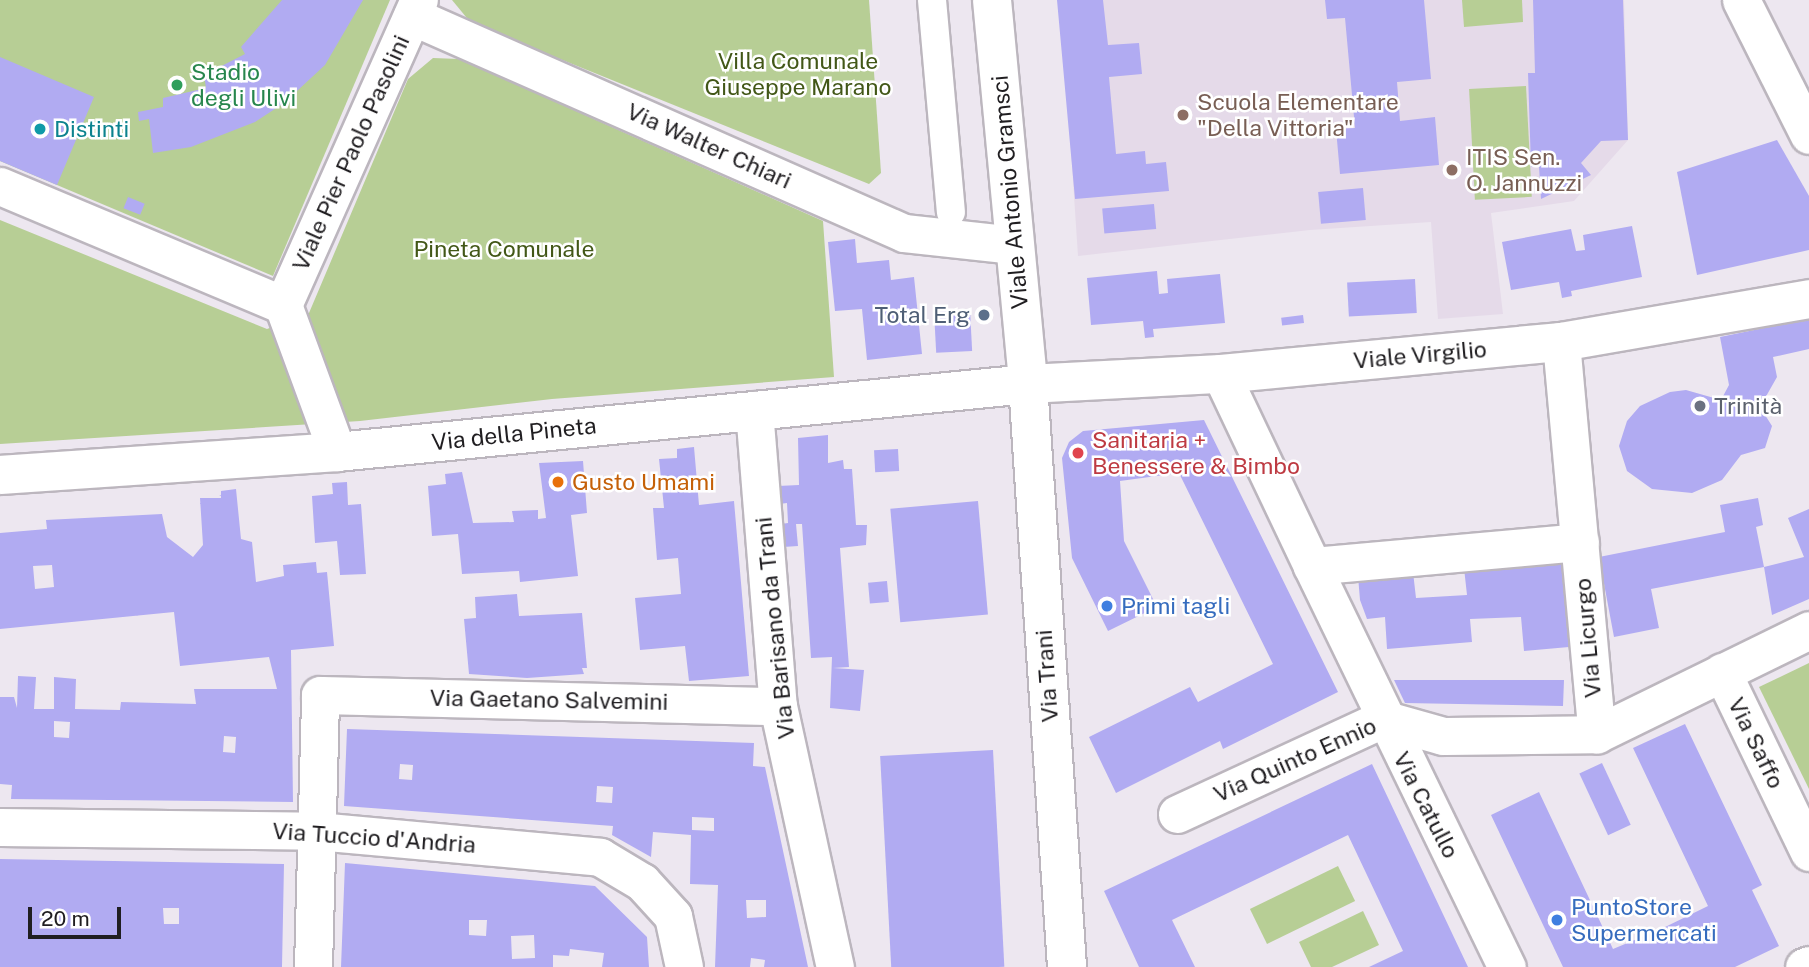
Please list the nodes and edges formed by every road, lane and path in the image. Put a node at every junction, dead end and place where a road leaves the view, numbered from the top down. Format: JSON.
{"nodes":[{"id":1,"x":932,"y":0,"type":"edge"},
{"id":2,"x":992,"y":0,"type":"edge"},
{"id":3,"x":1741,"y":0,"type":"edge"},
{"id":4,"x":415,"y":8,"type":"edge"},
{"id":5,"x":1799,"y":92,"type":"edge"},
{"id":6,"x":1809,"y":135,"type":"edge"},
{"id":7,"x":0,"y":186,"type":"edge"},
{"id":8,"x":951,"y":212,"type":"dead end"},
{"id":9,"x":1014,"y":245,"type":"junction"},
{"id":10,"x":1809,"y":299,"type":"edge"},
{"id":11,"x":282,"y":305,"type":"junction"},
{"id":12,"x":1561,"y":342,"type":"junction"},
{"id":13,"x":1221,"y":374,"type":"junction"},
{"id":14,"x":1028,"y":384,"type":"junction"},
{"id":15,"x":754,"y":410,"type":"junction"},
{"id":16,"x":337,"y":452,"type":"junction"},
{"id":17,"x":0,"y":475,"type":"edge"},
{"id":18,"x":1580,"y":542,"type":"junction"},
{"id":19,"x":1312,"y":566,"type":"junction"},
{"id":20,"x":1809,"y":630,"type":"edge"},
{"id":21,"x":1722,"y":673,"type":"junction"},
{"id":22,"x":778,"y":706,"type":"junction"},
{"id":23,"x":1382,"y":719,"type":"junction"},
{"id":24,"x":1597,"y":734,"type":"junction"},
{"id":25,"x":1177,"y":814,"type":"dead end"},
{"id":26,"x":0,"y":827,"type":"edge"},
{"id":27,"x":317,"y":831,"type":"junction"},
{"id":28,"x":1809,"y":852,"type":"edge"},
{"id":29,"x":313,"y":967,"type":"edge"},
{"id":30,"x":684,"y":967,"type":"edge"},
{"id":31,"x":835,"y":967,"type":"edge"},
{"id":32,"x":1067,"y":967,"type":"edge"},
{"id":33,"x":1507,"y":967,"type":"edge"}],
"edges":[{"from":1,"to":8,"type":"street"},
{"from":2,"to":9,"type":"street","name":"Viale Antonio Gramsci"},
{"from":3,"to":5,"type":"street"},
{"from":4,"to":9,"type":"street","name":"Via Walter Chiari"},
{"from":4,"to":11,"type":"street","name":"Viale Pier Paolo Pasolini"},
{"from":5,"to":6,"type":"street"},
{"from":7,"to":11,"type":"street"},
{"from":9,"to":14,"type":"street","name":"Viale Antonio Gramsci"},
{"from":10,"to":12,"type":"street","name":"Viale Virgilio"},
{"from":11,"to":16,"type":"street"},
{"from":12,"to":13,"type":"street","name":"Viale Virgilio"},
{"from":12,"to":18,"type":"street","name":"Via Licurgo"},
{"from":13,"to":14,"type":"street","name":"Viale Virgilio"},
{"from":13,"to":19,"type":"street","name":"Via Catullo"},
{"from":14,"to":15,"type":"street","name":"Via della Pineta"},
{"from":14,"to":32,"type":"street","name":"Via Trani"},
{"from":15,"to":16,"type":"street","name":"Via della Pineta"},
{"from":15,"to":22,"type":"street","name":"Via Barisano da Trani"},
{"from":16,"to":17,"type":"street","name":"Via della Pineta"},
{"from":18,"to":19,"type":"street"},
{"from":18,"to":24,"type":"street","name":"Via Licurgo"},
{"from":19,"to":23,"type":"street","name":"Via Catullo"},
{"from":20,"to":21,"type":"street","name":"Via Quinto Ennio"},
{"from":21,"to":24,"type":"street","name":"Via Quinto Ennio"},
{"from":21,"to":28,"type":"street","name":"Via Saffo"},
{"from":22,"to":27,"type":"street","name":"Via Gaetano Salvemini"},
{"from":22,"to":31,"type":"street","name":"Via Barisano da Trani"},
{"from":23,"to":24,"type":"street","name":"Via Quinto Ennio"},
{"from":23,"to":25,"type":"street","name":"Via Quinto Ennio"},
{"from":23,"to":33,"type":"street","name":"Via Catullo"},
{"from":26,"to":27,"type":"street","name":"Via Tuccio d'Andria"},
{"from":27,"to":29,"type":"street"},
{"from":27,"to":30,"type":"street","name":"Via Tuccio d'Andria"}]}
